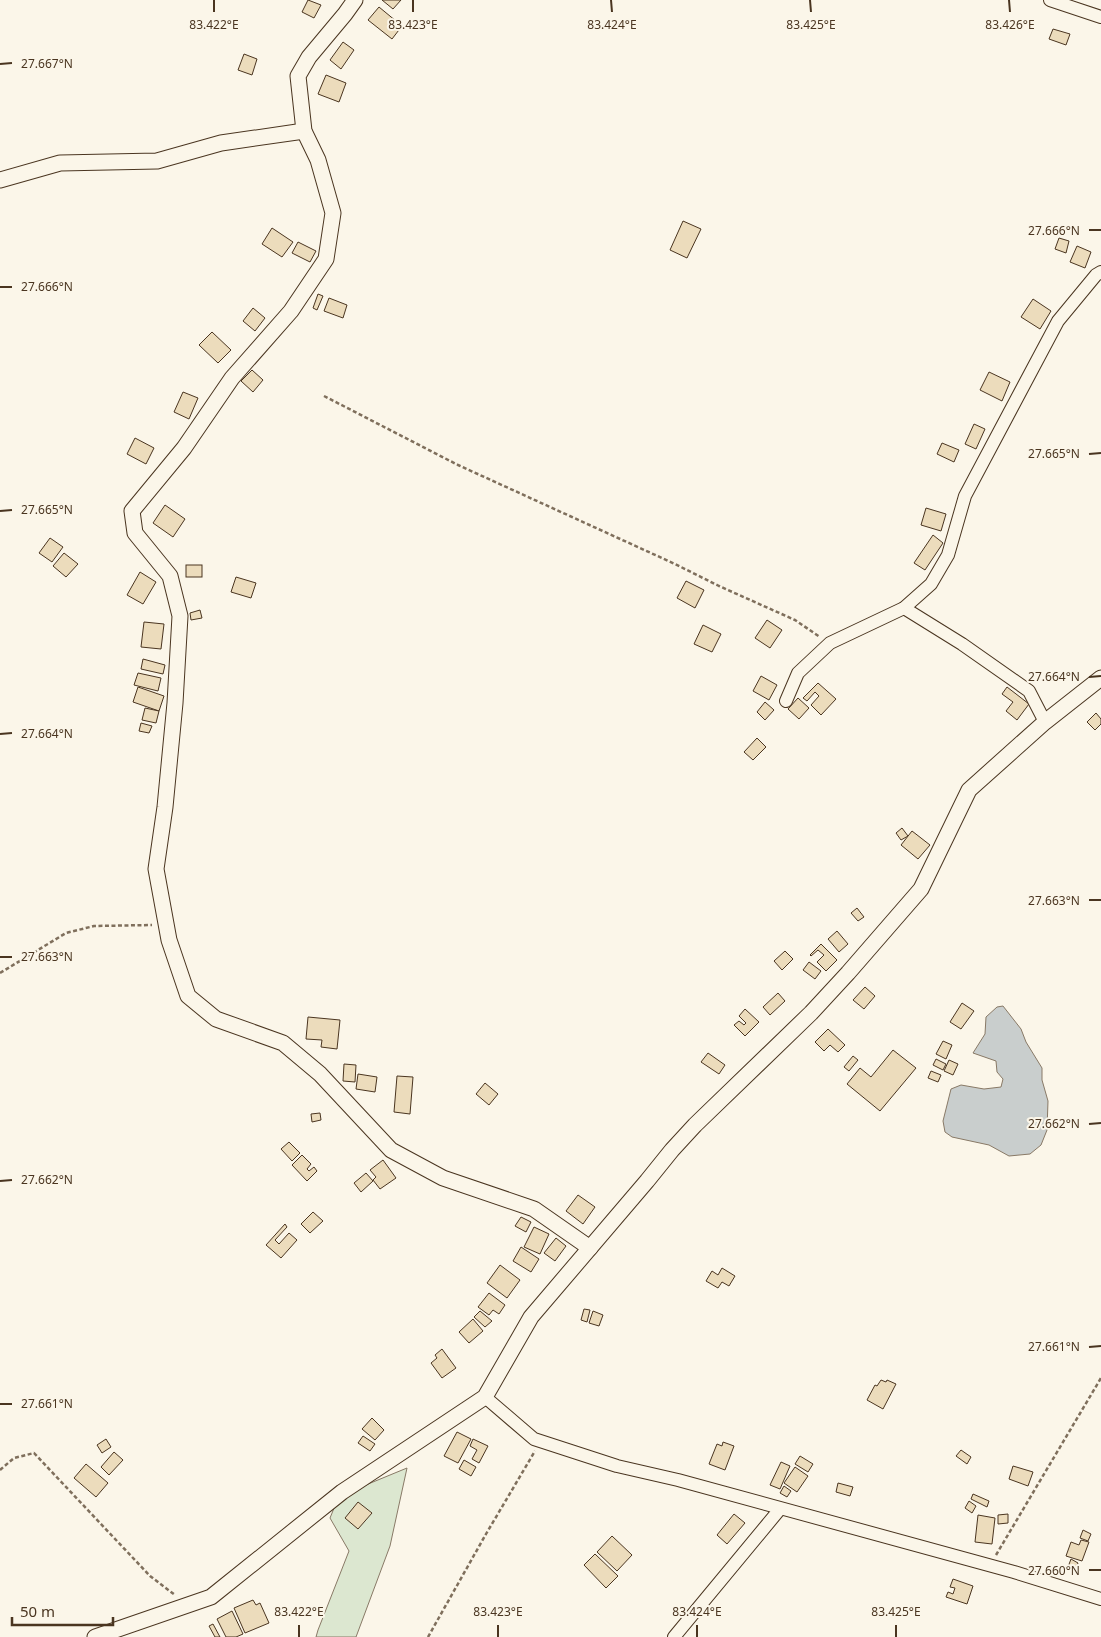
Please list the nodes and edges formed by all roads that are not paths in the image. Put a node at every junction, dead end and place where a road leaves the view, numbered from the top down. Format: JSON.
{"nodes":[{"id":1,"x":355,"y":0,"type":"edge"},
{"id":2,"x":1050,"y":0,"type":"edge"},
{"id":3,"x":1101,"y":17,"type":"edge"},
{"id":4,"x":304,"y":131,"type":"junction"},
{"id":5,"x":0,"y":180,"type":"edge"},
{"id":6,"x":1101,"y":272,"type":"edge"},
{"id":7,"x":904,"y":608,"type":"junction"},
{"id":8,"x":1101,"y":678,"type":"edge"},
{"id":9,"x":786,"y":701,"type":"dead end"},
{"id":10,"x":1045,"y":722,"type":"junction"},
{"id":11,"x":590,"y":1248,"type":"junction"},
{"id":12,"x":485,"y":1397,"type":"junction"},
{"id":13,"x":780,"y":1509,"type":"junction"},
{"id":14,"x":1101,"y":1599,"type":"edge"},
{"id":15,"x":95,"y":1637,"type":"edge"},
{"id":16,"x":674,"y":1637,"type":"edge"}],
"edges":[{"from":1,"to":4,"type":"street"},
{"from":2,"to":3,"type":"street"},
{"from":4,"to":5,"type":"street"},
{"from":4,"to":11,"type":"street"},
{"from":6,"to":7,"type":"street"},
{"from":7,"to":9,"type":"street"},
{"from":7,"to":10,"type":"street"},
{"from":8,"to":10,"type":"street"},
{"from":10,"to":11,"type":"street"},
{"from":11,"to":12,"type":"street"},
{"from":12,"to":13,"type":"street"},
{"from":12,"to":15,"type":"street"},
{"from":13,"to":14,"type":"street"},
{"from":13,"to":16,"type":"street"}]}
